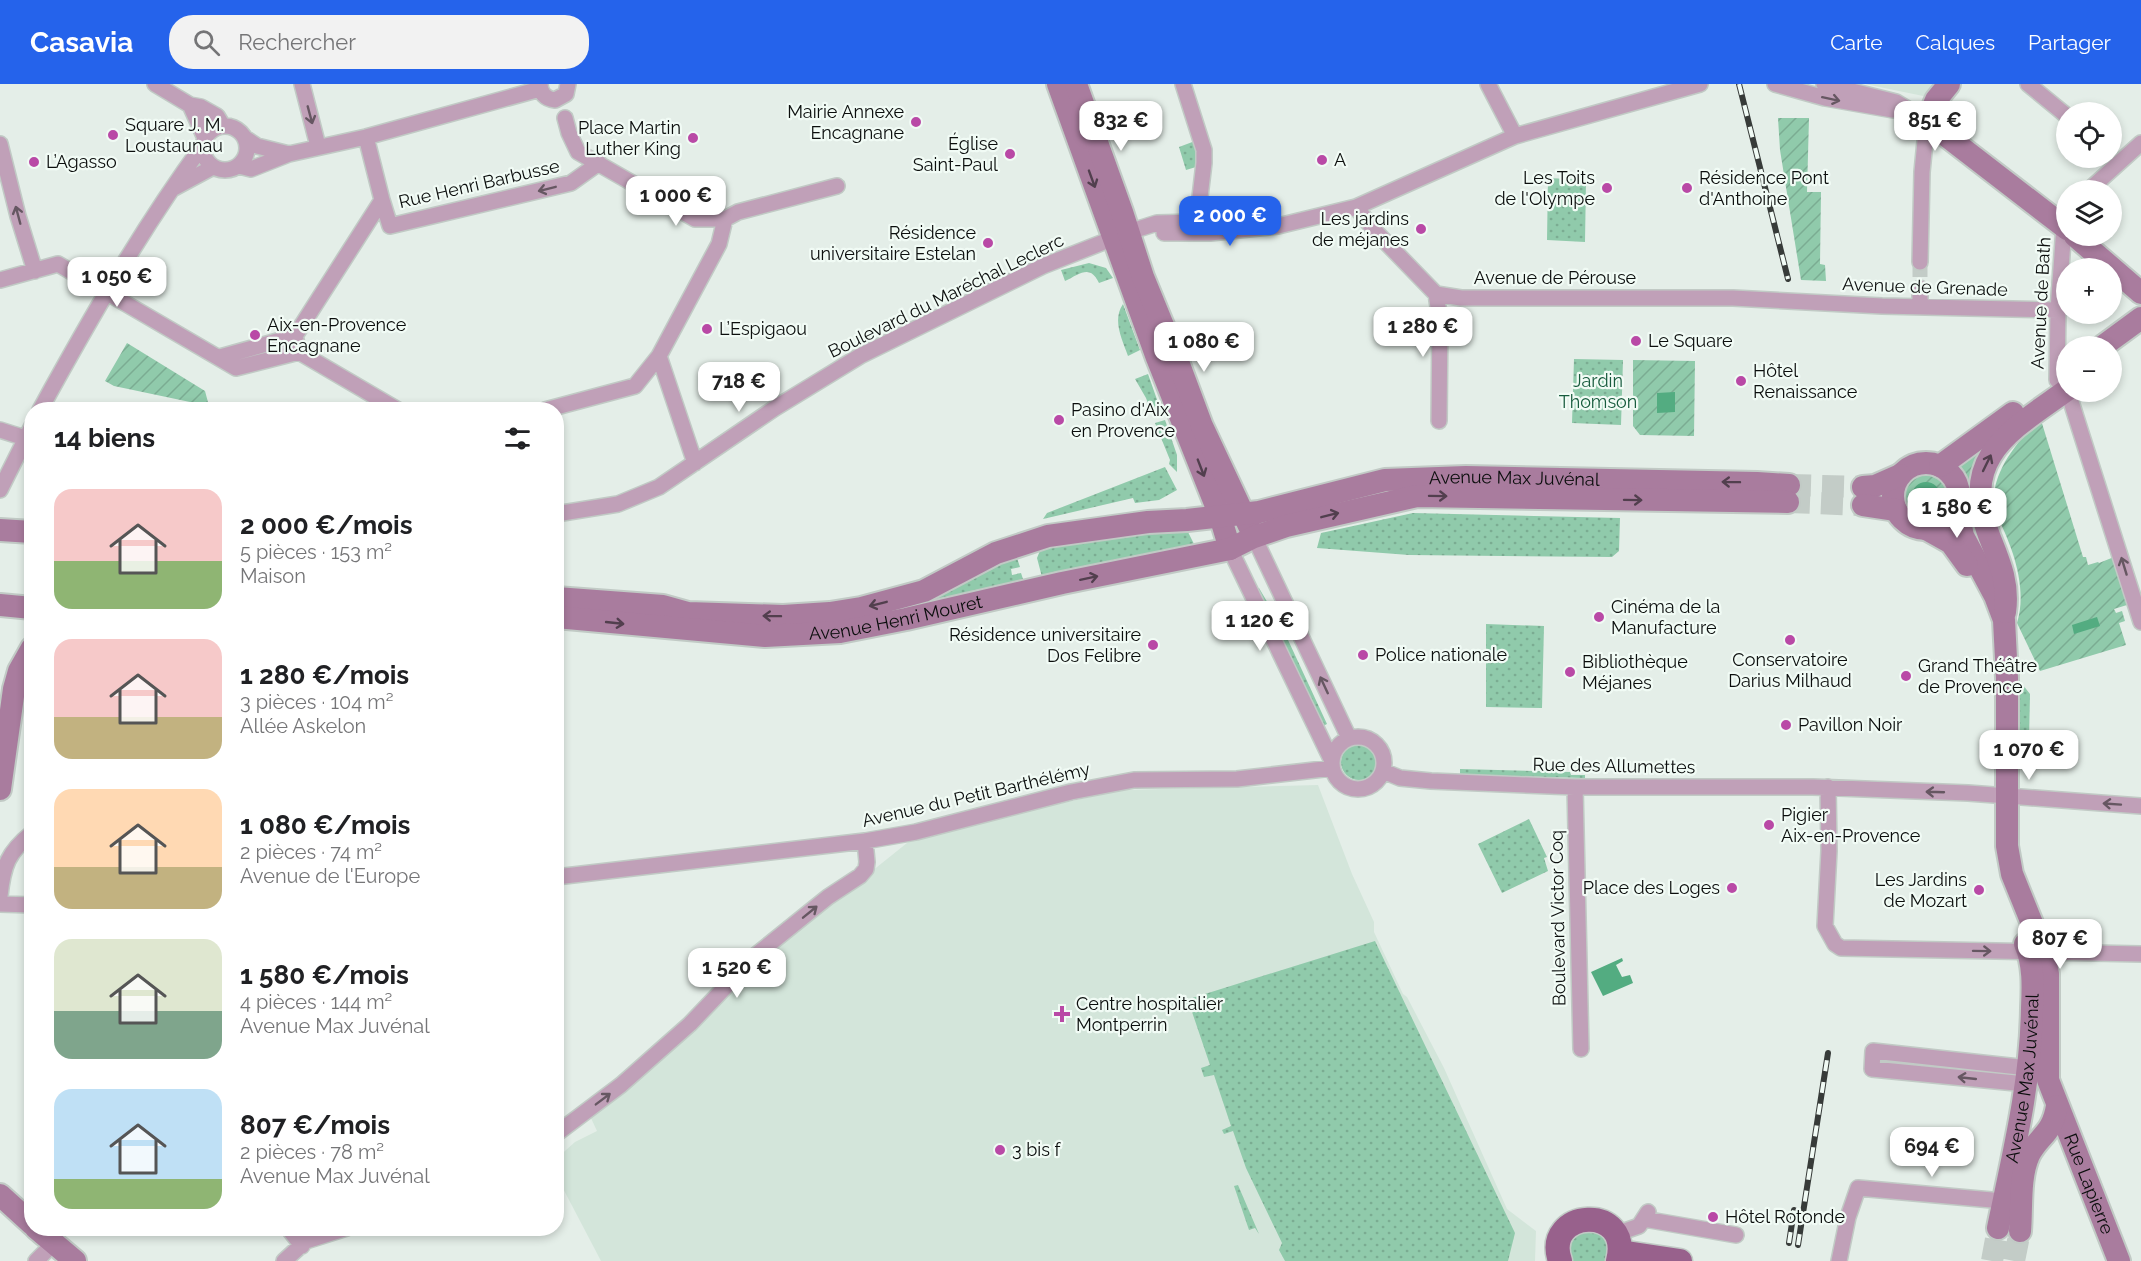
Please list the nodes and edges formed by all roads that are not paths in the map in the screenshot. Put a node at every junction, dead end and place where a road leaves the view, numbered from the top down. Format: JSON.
{"nodes":[{"id":1,"x":156,"y":84,"type":"edge"},
{"id":2,"x":302,"y":84,"type":"edge"},
{"id":3,"x":568,"y":84,"type":"edge"},
{"id":4,"x":1058,"y":84,"type":"edge"},
{"id":5,"x":1076,"y":84,"type":"edge"},
{"id":6,"x":1183,"y":84,"type":"edge"},
{"id":7,"x":1488,"y":84,"type":"edge"},
{"id":8,"x":1775,"y":84,"type":"edge"},
{"id":9,"x":1824,"y":84,"type":"edge"},
{"id":10,"x":1949,"y":84,"type":"edge"},
{"id":11,"x":2028,"y":84,"type":"edge"},
{"id":12,"x":1690,"y":85,"type":"edge"},
{"id":13,"x":540,"y":87,"type":"edge"},
{"id":14,"x":190,"y":105,"type":"junction"},
{"id":15,"x":1898,"y":105,"type":"junction"},
{"id":16,"x":2056,"y":107,"type":"edge"},
{"id":17,"x":565,"y":118,"type":"dead end"},
{"id":18,"x":1927,"y":121,"type":"junction"},
{"id":19,"x":222,"y":126,"type":"junction"},
{"id":20,"x":1515,"y":136,"type":"junction"},
{"id":21,"x":366,"y":137,"type":"junction"},
{"id":22,"x":245,"y":138,"type":"junction"},
{"id":23,"x":204,"y":142,"type":"junction"},
{"id":24,"x":2141,"y":143,"type":"edge"},
{"id":25,"x":0,"y":144,"type":"edge"},
{"id":26,"x":318,"y":146,"type":"junction"},
{"id":27,"x":289,"y":154,"type":"junction"},
{"id":28,"x":2122,"y":154,"type":"edge"},
{"id":29,"x":599,"y":163,"type":"junction"},
{"id":30,"x":239,"y":166,"type":"junction"},
{"id":31,"x":213,"y":167,"type":"junction"},
{"id":32,"x":2108,"y":168,"type":"edge"},
{"id":33,"x":2097,"y":180,"type":"edge"},
{"id":34,"x":837,"y":186,"type":"dead end"},
{"id":35,"x":169,"y":191,"type":"junction"},
{"id":36,"x":382,"y":200,"type":"junction"},
{"id":37,"x":1356,"y":207,"type":"junction"},
{"id":38,"x":2056,"y":218,"type":"edge"},
{"id":39,"x":724,"y":219,"type":"junction"},
{"id":40,"x":1197,"y":222,"type":"junction"},
{"id":41,"x":1246,"y":228,"type":"junction"},
{"id":42,"x":1121,"y":235,"type":"junction"},
{"id":43,"x":2089,"y":246,"type":"edge"},
{"id":44,"x":1920,"y":262,"type":"tunnel mouth"},
{"id":45,"x":35,"y":271,"type":"junction"},
{"id":46,"x":0,"y":280,"type":"edge"},
{"id":47,"x":1920,"y":288,"type":"tunnel mouth"},
{"id":48,"x":107,"y":292,"type":"junction"},
{"id":49,"x":2141,"y":293,"type":"edge"},
{"id":50,"x":1436,"y":294,"type":"junction"},
{"id":51,"x":1792,"y":302,"type":"joint"},
{"id":52,"x":1920,"y":307,"type":"junction"},
{"id":53,"x":2056,"y":310,"type":"edge"},
{"id":54,"x":2141,"y":318,"type":"edge"},
{"id":55,"x":295,"y":336,"type":"junction"},
{"id":56,"x":2117,"y":336,"type":"edge"},
{"id":57,"x":2141,"y":336,"type":"edge"},
{"id":58,"x":2122,"y":350,"type":"edge"},
{"id":59,"x":299,"y":352,"type":"junction"},
{"id":60,"x":659,"y":356,"type":"junction"},
{"id":61,"x":220,"y":357,"type":"junction"},
{"id":62,"x":2056,"y":391,"type":"edge"},
{"id":63,"x":2056,"y":392,"type":"edge"},
{"id":64,"x":45,"y":402,"type":"edge"},
{"id":65,"x":384,"y":402,"type":"edge"},
{"id":66,"x":2070,"y":402,"type":"edge"},
{"id":67,"x":564,"y":405,"type":"edge"},
{"id":68,"x":1439,"y":421,"type":"dead end"},
{"id":69,"x":0,"y":430,"type":"edge"},
{"id":70,"x":24,"y":434,"type":"edge"},
{"id":71,"x":24,"y":446,"type":"edge"},
{"id":72,"x":695,"y":464,"type":"junction"},
{"id":73,"x":1940,"y":466,"type":"junction"},
{"id":74,"x":1900,"y":475,"type":"junction"},
{"id":75,"x":0,"y":490,"type":"edge"},
{"id":76,"x":1957,"y":507,"type":"junction"},
{"id":77,"x":1896,"y":510,"type":"junction"},
{"id":78,"x":564,"y":513,"type":"edge"},
{"id":79,"x":1243,"y":513,"type":"junction"},
{"id":80,"x":1220,"y":516,"type":"junction"},
{"id":81,"x":1926,"y":529,"type":"junction"},
{"id":82,"x":0,"y":530,"type":"edge"},
{"id":83,"x":24,"y":532,"type":"edge"},
{"id":84,"x":1254,"y":537,"type":"junction"},
{"id":85,"x":1230,"y":549,"type":"junction"},
{"id":86,"x":564,"y":599,"type":"edge"},
{"id":87,"x":1044,"y":599,"type":"dead end"},
{"id":88,"x":0,"y":605,"type":"edge"},
{"id":89,"x":24,"y":607,"type":"edge"},
{"id":90,"x":564,"y":618,"type":"edge"},
{"id":91,"x":2004,"y":620,"type":"junction"},
{"id":92,"x":2141,"y":622,"type":"edge"},
{"id":93,"x":840,"y":632,"type":"junction"},
{"id":94,"x":24,"y":662,"type":"edge"},
{"id":95,"x":1349,"y":738,"type":"junction"},
{"id":96,"x":1332,"y":764,"type":"junction"},
{"id":97,"x":1379,"y":776,"type":"junction"},
{"id":98,"x":1575,"y":787,"type":"junction"},
{"id":99,"x":1828,"y":787,"type":"junction"},
{"id":100,"x":0,"y":789,"type":"edge"},
{"id":101,"x":2000,"y":796,"type":"junction"},
{"id":102,"x":2141,"y":806,"type":"edge"},
{"id":103,"x":24,"y":839,"type":"edge"},
{"id":104,"x":865,"y":841,"type":"junction"},
{"id":105,"x":564,"y":876,"type":"edge"},
{"id":106,"x":0,"y":896,"type":"edge"},
{"id":107,"x":0,"y":904,"type":"edge"},
{"id":108,"x":24,"y":905,"type":"edge"},
{"id":109,"x":2036,"y":952,"type":"junction"},
{"id":110,"x":2141,"y":954,"type":"edge"},
{"id":111,"x":1581,"y":1049,"type":"dead end"},
{"id":112,"x":2027,"y":1076,"type":"junction"},
{"id":113,"x":2057,"y":1106,"type":"junction"},
{"id":114,"x":2022,"y":1111,"type":"junction"},
{"id":115,"x":564,"y":1128,"type":"edge"},
{"id":116,"x":2041,"y":1140,"type":"junction"},
{"id":117,"x":0,"y":1195,"type":"edge"},
{"id":118,"x":2003,"y":1201,"type":"junction"},
{"id":119,"x":24,"y":1217,"type":"edge"},
{"id":120,"x":1736,"y":1235,"type":"dead end"},
{"id":121,"x":45,"y":1236,"type":"edge"},
{"id":122,"x":294,"y":1236,"type":"edge"},
{"id":123,"x":322,"y":1236,"type":"edge"},
{"id":124,"x":54,"y":1244,"type":"junction"},
{"id":125,"x":302,"y":1246,"type":"junction"},
{"id":126,"x":1618,"y":1249,"type":"edge"},
{"id":127,"x":36,"y":1261,"type":"edge"},
{"id":128,"x":75,"y":1261,"type":"edge"},
{"id":129,"x":284,"y":1261,"type":"edge"},
{"id":130,"x":1560,"y":1261,"type":"edge"},
{"id":131,"x":1680,"y":1261,"type":"edge"},
{"id":132,"x":1839,"y":1261,"type":"edge"},
{"id":133,"x":2119,"y":1261,"type":"edge"}],
"edges":[{"from":1,"to":14,"type":"street"},
{"from":2,"to":26,"type":"street","one_way":true},
{"from":3,"to":13,"type":"street"},
{"from":4,"to":42,"type":"main road","one_way":true},
{"from":5,"to":42,"type":"main road"},
{"from":6,"to":40,"type":"street"},
{"from":7,"to":20,"type":"street"},
{"from":8,"to":15,"type":"street","one_way":true},
{"from":9,"to":15,"type":"street"},
{"from":10,"to":18,"type":"main road"},
{"from":11,"to":16,"type":"street"},
{"from":12,"to":20,"type":"street"},
{"from":13,"to":21,"type":"street"},
{"from":14,"to":19,"type":"street"},
{"from":14,"to":23,"type":"street"},
{"from":15,"to":18,"type":"street"},
{"from":17,"to":29,"type":"street"},
{"from":18,"to":38,"type":"main road"},
{"from":18,"to":44,"type":"street"},
{"from":19,"to":22,"type":"street"},
{"from":19,"to":23,"type":"street"},
{"from":20,"to":37,"type":"street"},
{"from":21,"to":26,"type":"street"},
{"from":21,"to":36,"type":"street"},
{"from":22,"to":27,"type":"street"},
{"from":22,"to":30,"type":"street"},
{"from":23,"to":31,"type":"street"},
{"from":23,"to":35,"type":"street"},
{"from":24,"to":28,"type":"street"},
{"from":45,"to":25,"type":"street","one_way":true},
{"from":26,"to":27,"type":"street"},
{"from":27,"to":30,"type":"street"},
{"from":29,"to":36,"type":"street","name":"Rue Henri Barbusse","one_way":true},
{"from":29,"to":39,"type":"street"},
{"from":30,"to":31,"type":"street"},
{"from":31,"to":35,"type":"street"},
{"from":32,"to":33,"type":"street"},
{"from":34,"to":39,"type":"street"},
{"from":35,"to":48,"type":"street"},
{"from":36,"to":55,"type":"street"},
{"from":37,"to":41,"type":"street"},
{"from":37,"to":50,"type":"street"},
{"from":39,"to":60,"type":"street"},
{"from":40,"to":41,"type":"street","name":"Boulevard du Maréchal Leclerc"},
{"from":40,"to":42,"type":"street","name":"Boulevard du Maréchal Leclerc"},
{"from":41,"to":42,"type":"street"},
{"from":42,"to":72,"type":"street","name":"Boulevard du Maréchal Leclerc"},
{"from":42,"to":79,"type":"main road"},
{"from":42,"to":80,"type":"main road","one_way":true},
{"from":43,"to":49,"type":"main road"},
{"from":45,"to":46,"type":"street"},
{"from":45,"to":48,"type":"street"},
{"from":47,"to":52,"type":"street"},
{"from":48,"to":61,"type":"street"},
{"from":48,"to":64,"type":"street"},
{"from":50,"to":51,"type":"street","name":"Avenue de Pérouse"},
{"from":50,"to":68,"type":"street"},
{"from":51,"to":52,"type":"street","name":"Avenue de Grenade"},
{"from":52,"to":53,"type":"street","name":"Avenue de Grenade"},
{"from":54,"to":56,"type":"main road"},
{"from":55,"to":59,"type":"street"},
{"from":55,"to":61,"type":"street"},
{"from":57,"to":58,"type":"main road"},
{"from":59,"to":61,"type":"street"},
{"from":59,"to":65,"type":"street"},
{"from":60,"to":67,"type":"street"},
{"from":60,"to":72,"type":"street"},
{"from":62,"to":73,"type":"main road"},
{"from":91,"to":63,"type":"main road","one_way":true},
{"from":92,"to":66,"type":"street","name":"Avenue de Bath","one_way":true},
{"from":69,"to":70,"type":"street"},
{"from":71,"to":75,"type":"street"},
{"from":72,"to":78,"type":"street","name":"Boulevard du Maréchal Leclerc"},
{"from":73,"to":74,"type":"main road"},
{"from":73,"to":76,"type":"main road"},
{"from":74,"to":77,"type":"main road"},
{"from":74,"to":77,"type":"main road"},
{"from":76,"to":81,"type":"main road"},
{"from":76,"to":91,"type":"main road","name":"Avenue Max Juvénal"},
{"from":77,"to":81,"type":"main road"},
{"from":79,"to":80,"type":"main road","name":"Avenue Max Juvénal"},
{"from":79,"to":84,"type":"main road"},
{"from":84,"to":79,"type":"main road","name":"Avenue Max Juvénal","one_way":true},
{"from":80,"to":85,"type":"main road"},
{"from":80,"to":86,"type":"main road","name":"Avenue Henri Mouret","one_way":true},
{"from":81,"to":101,"type":"main road","name":"Avenue Max Juvénal"},
{"from":82,"to":83,"type":"main road"},
{"from":84,"to":85,"type":"main road","name":"Avenue Max Juvénal"},
{"from":95,"to":84,"type":"street","one_way":true},
{"from":93,"to":85,"type":"main road","name":"Avenue Henri Mouret","one_way":true},
{"from":85,"to":96,"type":"street"},
{"from":87,"to":93,"type":"street"},
{"from":88,"to":89,"type":"main road"},
{"from":90,"to":93,"type":"main road","name":"Avenue Henri Mouret","one_way":true},
{"from":91,"to":101,"type":"main road","name":"Avenue Max Juvénal"},
{"from":94,"to":100,"type":"main road"},
{"from":95,"to":96,"type":"street"},
{"from":95,"to":97,"type":"street"},
{"from":96,"to":97,"type":"street"},
{"from":96,"to":104,"type":"street","name":"Avenue du Petit Barthélémy"},
{"from":97,"to":98,"type":"street","name":"Rue des Allumettes"},
{"from":98,"to":99,"type":"street","name":"Rue des Allumettes"},
{"from":98,"to":111,"type":"street","name":"Boulevard Victor Coq"},
{"from":101,"to":99,"type":"street","name":"Rue des Allumettes","one_way":true},
{"from":99,"to":109,"type":"street","one_way":true},
{"from":102,"to":101,"type":"street","name":"Rue des Allumettes","one_way":true},
{"from":101,"to":109,"type":"main road","name":"Avenue Max Juvénal"},
{"from":103,"to":106,"type":"street"},
{"from":104,"to":105,"type":"street","name":"Avenue du Petit Barthélémy"},
{"from":115,"to":104,"type":"street","one_way":true},
{"from":107,"to":108,"type":"street"},
{"from":109,"to":110,"type":"street"},
{"from":109,"to":112,"type":"main road","name":"Avenue Max Juvénal"},
{"from":109,"to":113,"type":"main road","name":"Avenue Max Juvénal"},
{"from":112,"to":112,"type":"street","one_way":true},
{"from":112,"to":114,"type":"main road","name":"Avenue Max Juvénal"},
{"from":113,"to":116,"type":"main road","name":"Avenue Max Juvénal"},
{"from":113,"to":133,"type":"main road","name":"Rue Lapierre"},
{"from":114,"to":116,"type":"street","name":"Rue Lapierre"},
{"from":114,"to":118,"type":"main road","name":"Avenue Max Juvénal"},
{"from":116,"to":118,"type":"main road","name":"Avenue Max Juvénal"},
{"from":117,"to":119,"type":"main road"},
{"from":118,"to":132,"type":"street"},
{"from":120,"to":126,"type":"street"},
{"from":121,"to":124,"type":"main road"},
{"from":122,"to":125,"type":"street"},
{"from":123,"to":125,"type":"street"},
{"from":124,"to":127,"type":"street"},
{"from":124,"to":128,"type":"main road"},
{"from":125,"to":129,"type":"street"},
{"from":126,"to":130,"type":"main road"},
{"from":126,"to":131,"type":"main road"}]}
